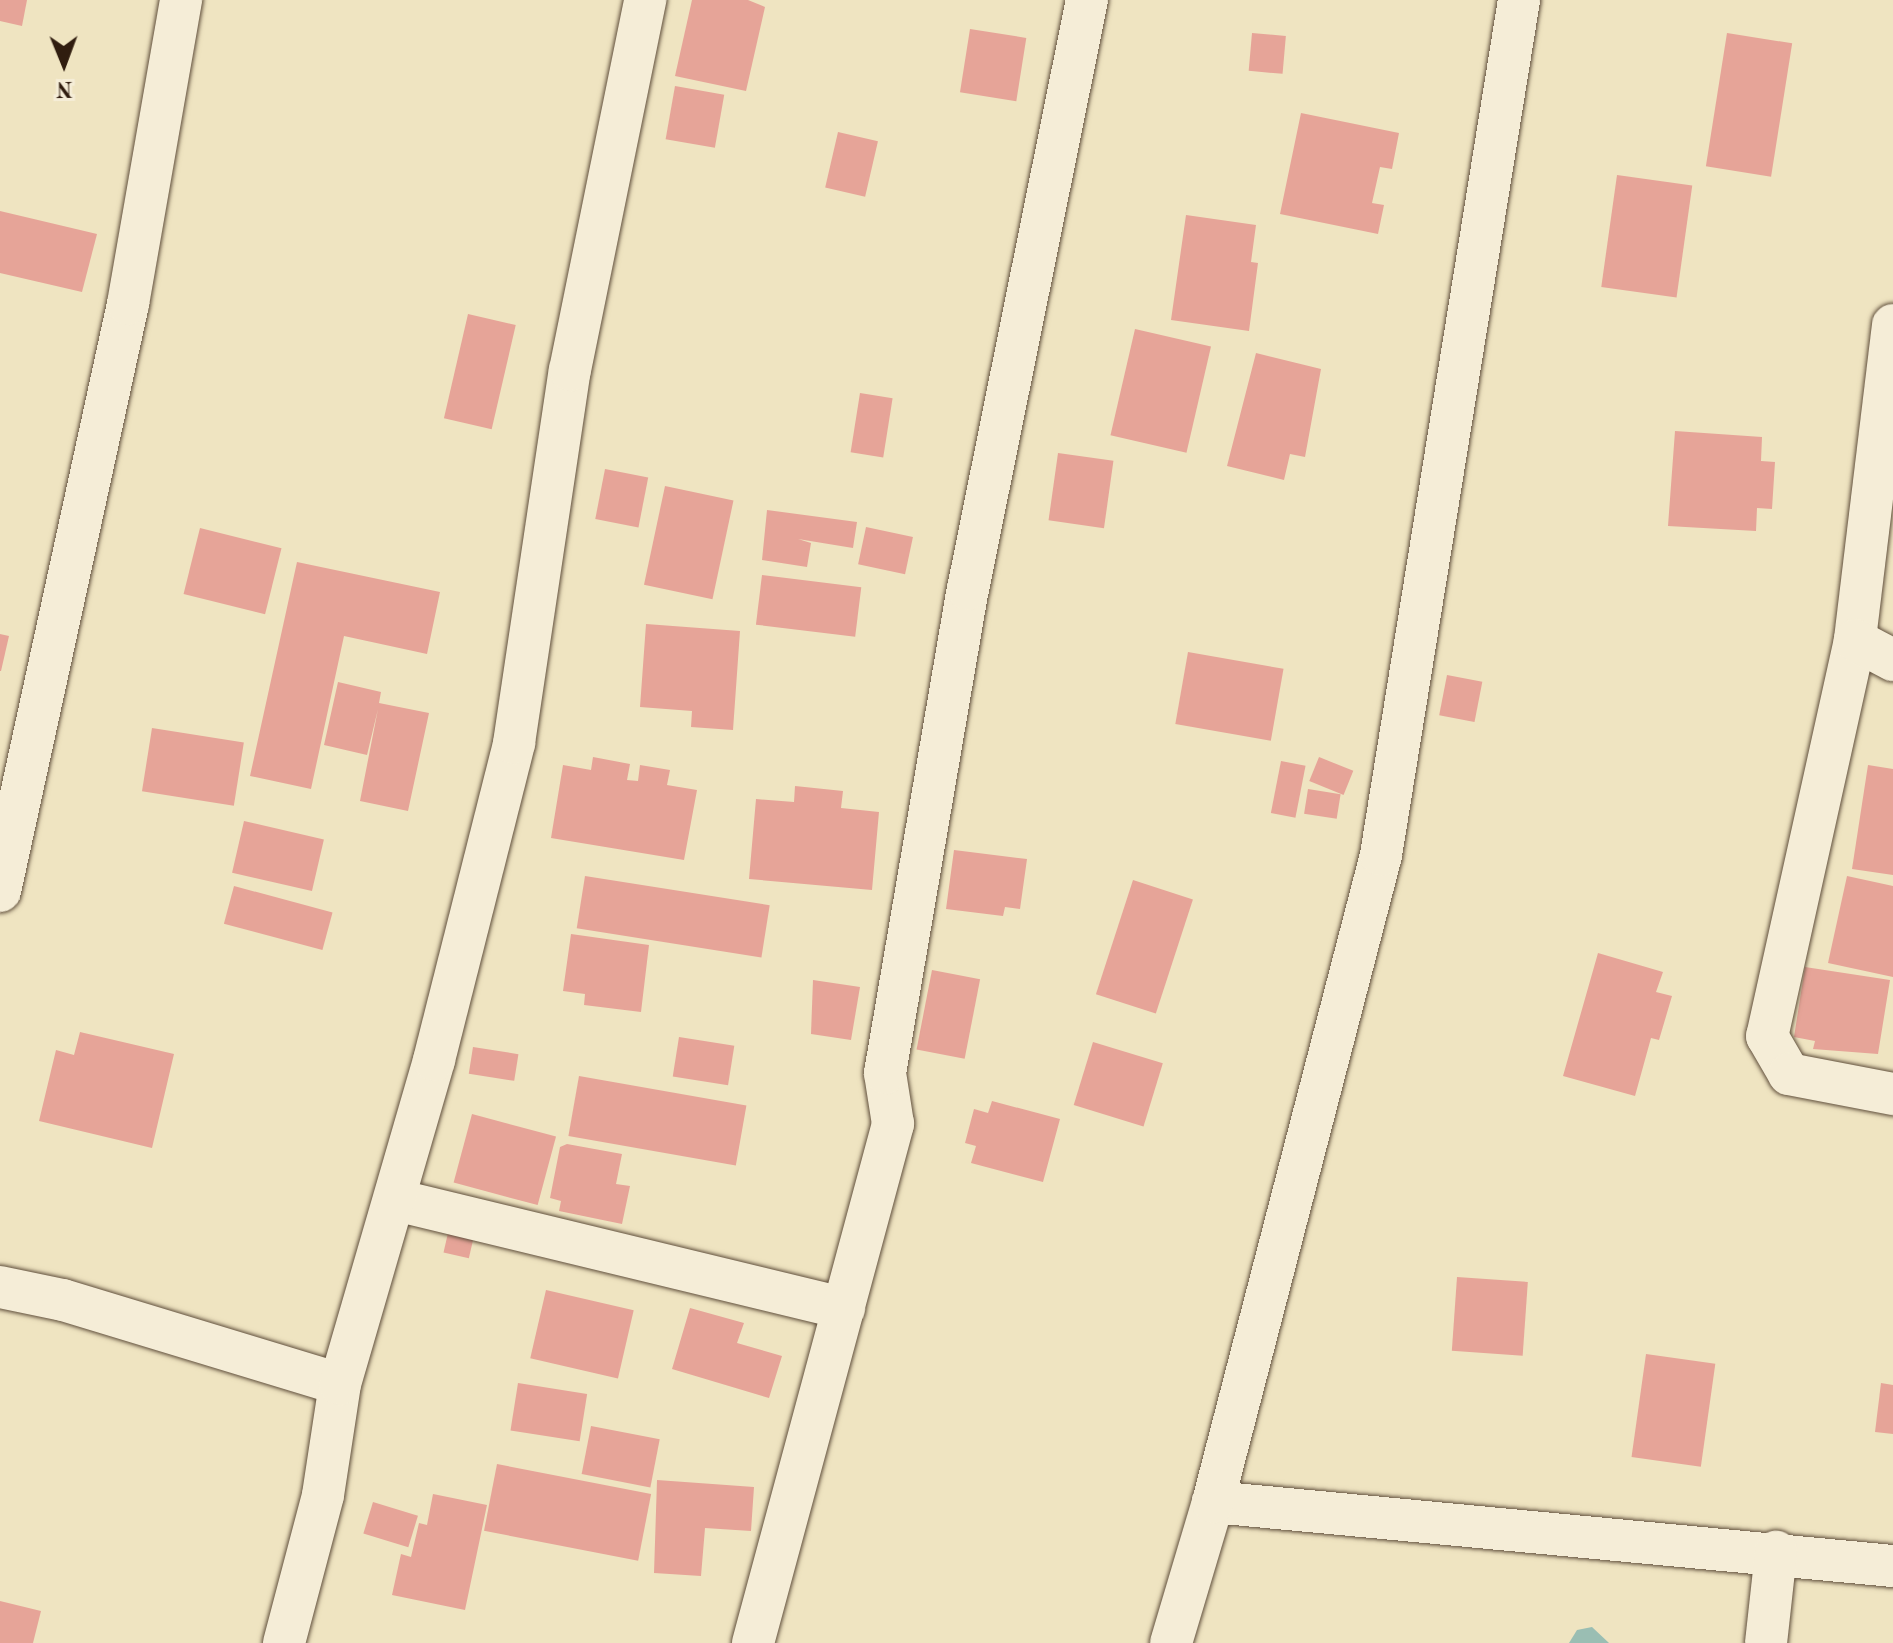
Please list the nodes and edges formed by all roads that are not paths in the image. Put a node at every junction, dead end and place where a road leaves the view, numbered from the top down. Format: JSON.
{"nodes":[{"id":1,"x":181,"y":0,"type":"edge"},
{"id":2,"x":645,"y":0,"type":"edge"},
{"id":3,"x":1087,"y":0,"type":"edge"},
{"id":4,"x":1519,"y":0,"type":"edge"},
{"id":5,"x":1893,"y":325,"type":"edge"},
{"id":6,"x":1855,"y":640,"type":"junction"},
{"id":7,"x":1893,"y":660,"type":"edge"},
{"id":8,"x":0,"y":891,"type":"edge"},
{"id":9,"x":1893,"y":1094,"type":"edge"},
{"id":10,"x":396,"y":1200,"type":"junction"},
{"id":11,"x":0,"y":1287,"type":"edge"},
{"id":12,"x":844,"y":1308,"type":"junction"},
{"id":13,"x":340,"y":1384,"type":"junction"},
{"id":14,"x":1213,"y":1502,"type":"junction"},
{"id":15,"x":1776,"y":1552,"type":"junction"},
{"id":16,"x":1893,"y":1566,"type":"edge"},
{"id":17,"x":284,"y":1643,"type":"edge"},
{"id":18,"x":753,"y":1643,"type":"edge"},
{"id":19,"x":1171,"y":1643,"type":"edge"},
{"id":20,"x":1766,"y":1643,"type":"edge"}],
"edges":[{"from":1,"to":8,"type":"street"},
{"from":2,"to":10,"type":"street"},
{"from":3,"to":12,"type":"street"},
{"from":4,"to":14,"type":"street"},
{"from":5,"to":6,"type":"street"},
{"from":6,"to":7,"type":"street"},
{"from":6,"to":9,"type":"street"},
{"from":10,"to":12,"type":"street"},
{"from":10,"to":13,"type":"street"},
{"from":11,"to":13,"type":"street"},
{"from":12,"to":18,"type":"street"},
{"from":13,"to":17,"type":"street"},
{"from":14,"to":15,"type":"street"},
{"from":14,"to":19,"type":"street"},
{"from":15,"to":16,"type":"street"},
{"from":15,"to":20,"type":"street"}]}
